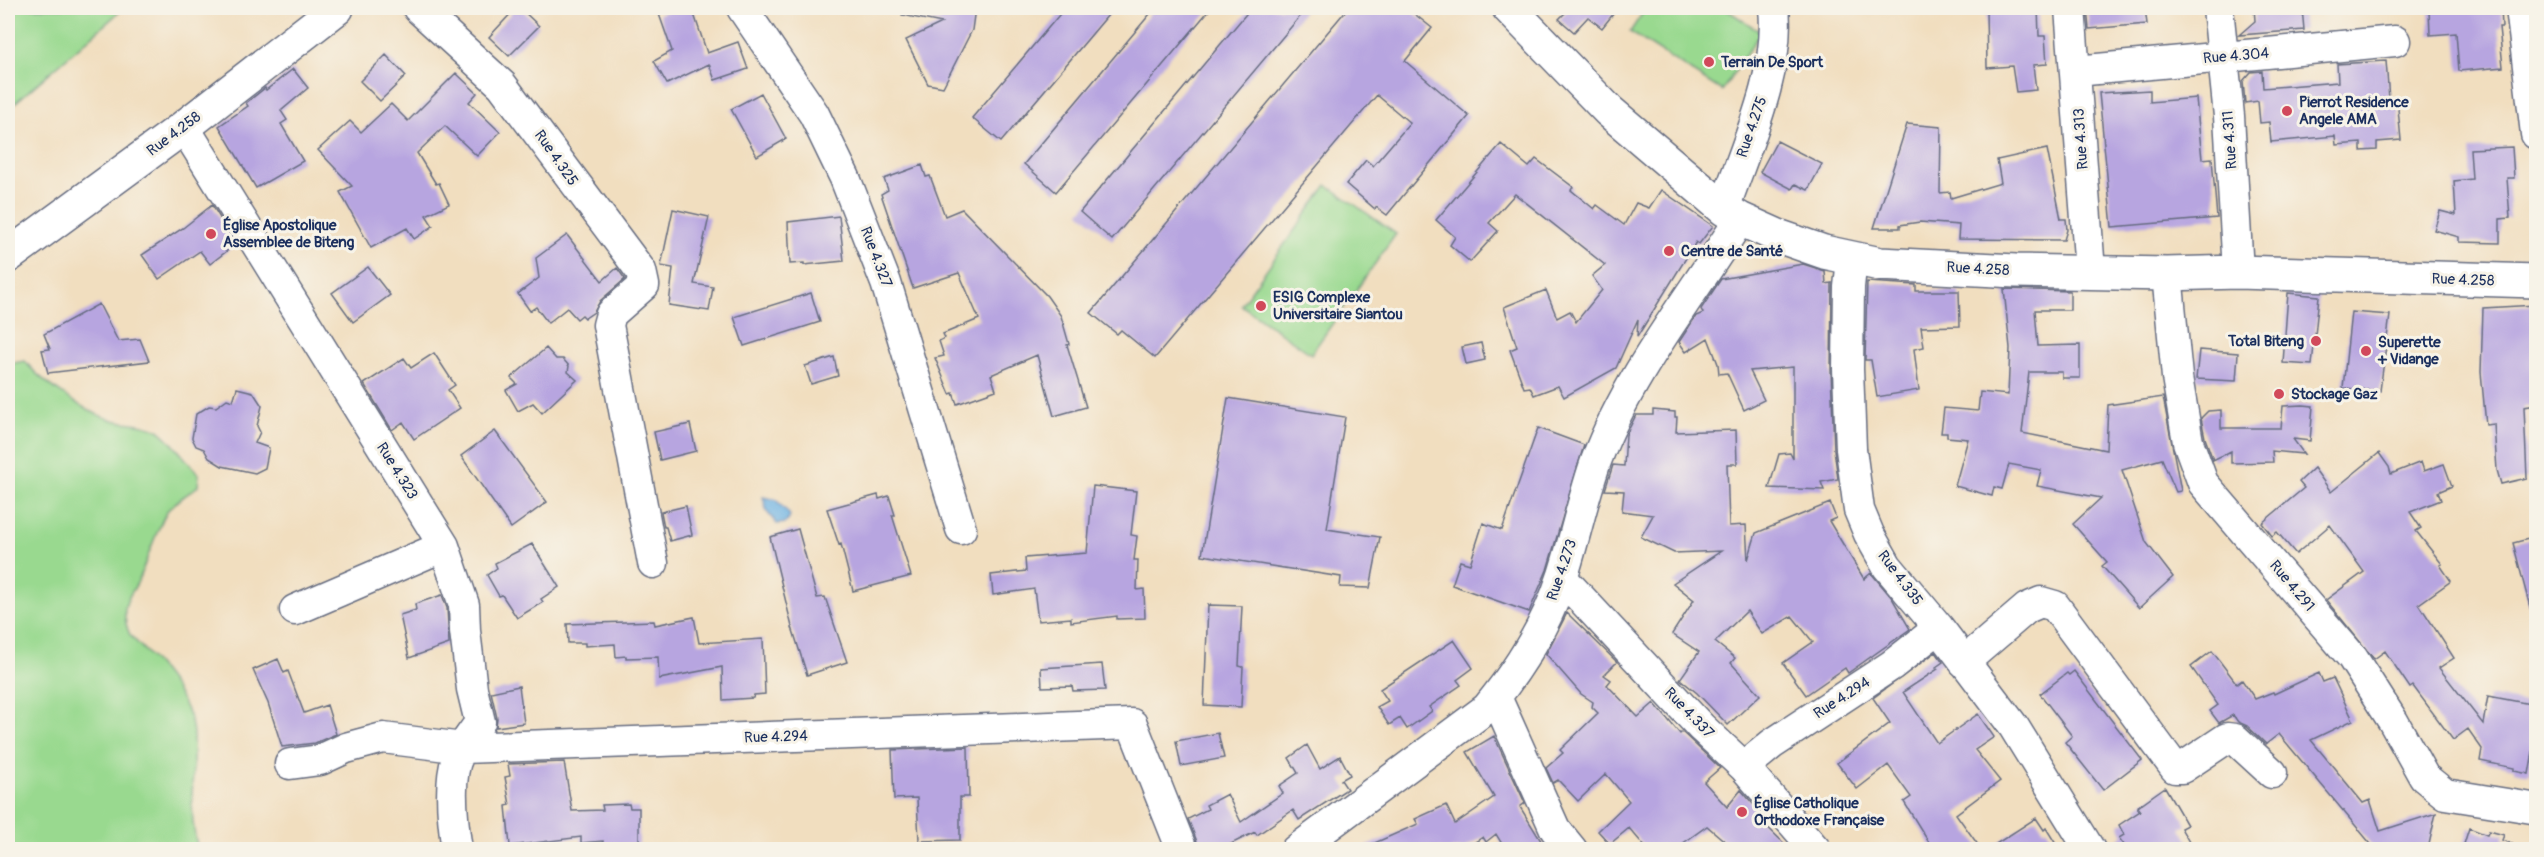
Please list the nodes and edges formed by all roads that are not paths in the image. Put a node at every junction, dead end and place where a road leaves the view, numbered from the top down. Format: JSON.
{"nodes":[{"id":1,"x":337,"y":8,"type":"edge"},
{"id":2,"x":417,"y":8,"type":"edge"},
{"id":3,"x":742,"y":8,"type":"edge"},
{"id":4,"x":1509,"y":8,"type":"edge"},
{"id":5,"x":1774,"y":8,"type":"edge"},
{"id":6,"x":2070,"y":8,"type":"edge"},
{"id":7,"x":2218,"y":8,"type":"edge"},
{"id":8,"x":2521,"y":8,"type":"edge"},
{"id":9,"x":2395,"y":41,"type":"dead end"},
{"id":10,"x":2222,"y":57,"type":"junction"},
{"id":11,"x":2076,"y":71,"type":"junction"},
{"id":12,"x":184,"y":127,"type":"junction"},
{"id":13,"x":2536,"y":134,"type":"edge"},
{"id":14,"x":1732,"y":214,"type":"junction"},
{"id":15,"x":8,"y":256,"type":"edge"},
{"id":16,"x":1852,"y":259,"type":"junction"},
{"id":17,"x":2090,"y":271,"type":"junction"},
{"id":18,"x":2238,"y":272,"type":"junction"},
{"id":19,"x":2167,"y":274,"type":"junction"},
{"id":20,"x":2536,"y":281,"type":"edge"},
{"id":21,"x":961,"y":529,"type":"dead end"},
{"id":22,"x":444,"y":546,"type":"junction"},
{"id":23,"x":652,"y":563,"type":"dead end"},
{"id":24,"x":1562,"y":578,"type":"junction"},
{"id":25,"x":296,"y":610,"type":"dead end"},
{"id":26,"x":1939,"y":628,"type":"junction"},
{"id":27,"x":1964,"y":662,"type":"junction"},
{"id":28,"x":1496,"y":696,"type":"junction"},
{"id":29,"x":463,"y":748,"type":"junction"},
{"id":30,"x":290,"y":764,"type":"dead end"},
{"id":31,"x":1744,"y":767,"type":"junction"},
{"id":32,"x":2272,"y":773,"type":"dead end"},
{"id":33,"x":2532,"y":808,"type":"dead end"},
{"id":34,"x":457,"y":849,"type":"edge"},
{"id":35,"x":1182,"y":849,"type":"edge"},
{"id":36,"x":1296,"y":849,"type":"edge"},
{"id":37,"x":1572,"y":849,"type":"edge"},
{"id":38,"x":1816,"y":849,"type":"edge"},
{"id":39,"x":2090,"y":849,"type":"edge"}],
"edges":[{"from":1,"to":12,"type":"highway","name":"Rue 4.258"},
{"from":2,"to":23,"type":"street","name":"Rue 4.325"},
{"from":3,"to":21,"type":"street","name":"Rue 4.327"},
{"from":4,"to":14,"type":"highway","name":"Rue 4.258"},
{"from":5,"to":14,"type":"street","name":"Rue 4.275"},
{"from":6,"to":11,"type":"street","name":"Rue 4.313"},
{"from":7,"to":10,"type":"street","name":"Rue 4.311"},
{"from":8,"to":13,"type":"street"},
{"from":9,"to":10,"type":"street","name":"Rue 4.304"},
{"from":10,"to":11,"type":"street","name":"Rue 4.304"},
{"from":10,"to":18,"type":"street","name":"Rue 4.311"},
{"from":11,"to":17,"type":"street","name":"Rue 4.313"},
{"from":12,"to":15,"type":"highway","name":"Rue 4.258"},
{"from":12,"to":22,"type":"street","name":"Rue 4.323"},
{"from":14,"to":16,"type":"highway","name":"Rue 4.258"},
{"from":14,"to":24,"type":"street","name":"Rue 4.273"},
{"from":16,"to":17,"type":"highway","name":"Rue 4.258"},
{"from":16,"to":26,"type":"street","name":"Rue 4.335"},
{"from":17,"to":19,"type":"highway","name":"Rue 4.258"},
{"from":18,"to":19,"type":"highway","name":"Rue 4.258"},
{"from":18,"to":20,"type":"highway","name":"Rue 4.258"},
{"from":19,"to":33,"type":"street","name":"Rue 4.291"},
{"from":22,"to":25,"type":"street"},
{"from":22,"to":29,"type":"street","name":"Rue 4.323"},
{"from":24,"to":28,"type":"street","name":"Rue 4.273"},
{"from":24,"to":31,"type":"street","name":"Rue 4.337"},
{"from":26,"to":27,"type":"street","name":"Rue 4.335"},
{"from":26,"to":31,"type":"street","name":"Rue 4.294"},
{"from":27,"to":32,"type":"street"},
{"from":27,"to":39,"type":"street","name":"Rue 4.335"},
{"from":28,"to":36,"type":"street","name":"Rue 4.273"},
{"from":28,"to":37,"type":"street"},
{"from":29,"to":30,"type":"street","name":"Rue 4.294"},
{"from":29,"to":34,"type":"street","name":"Rue 4.323"},
{"from":29,"to":35,"type":"street","name":"Rue 4.294"},
{"from":31,"to":38,"type":"street","name":"Rue 4.337"}]}
